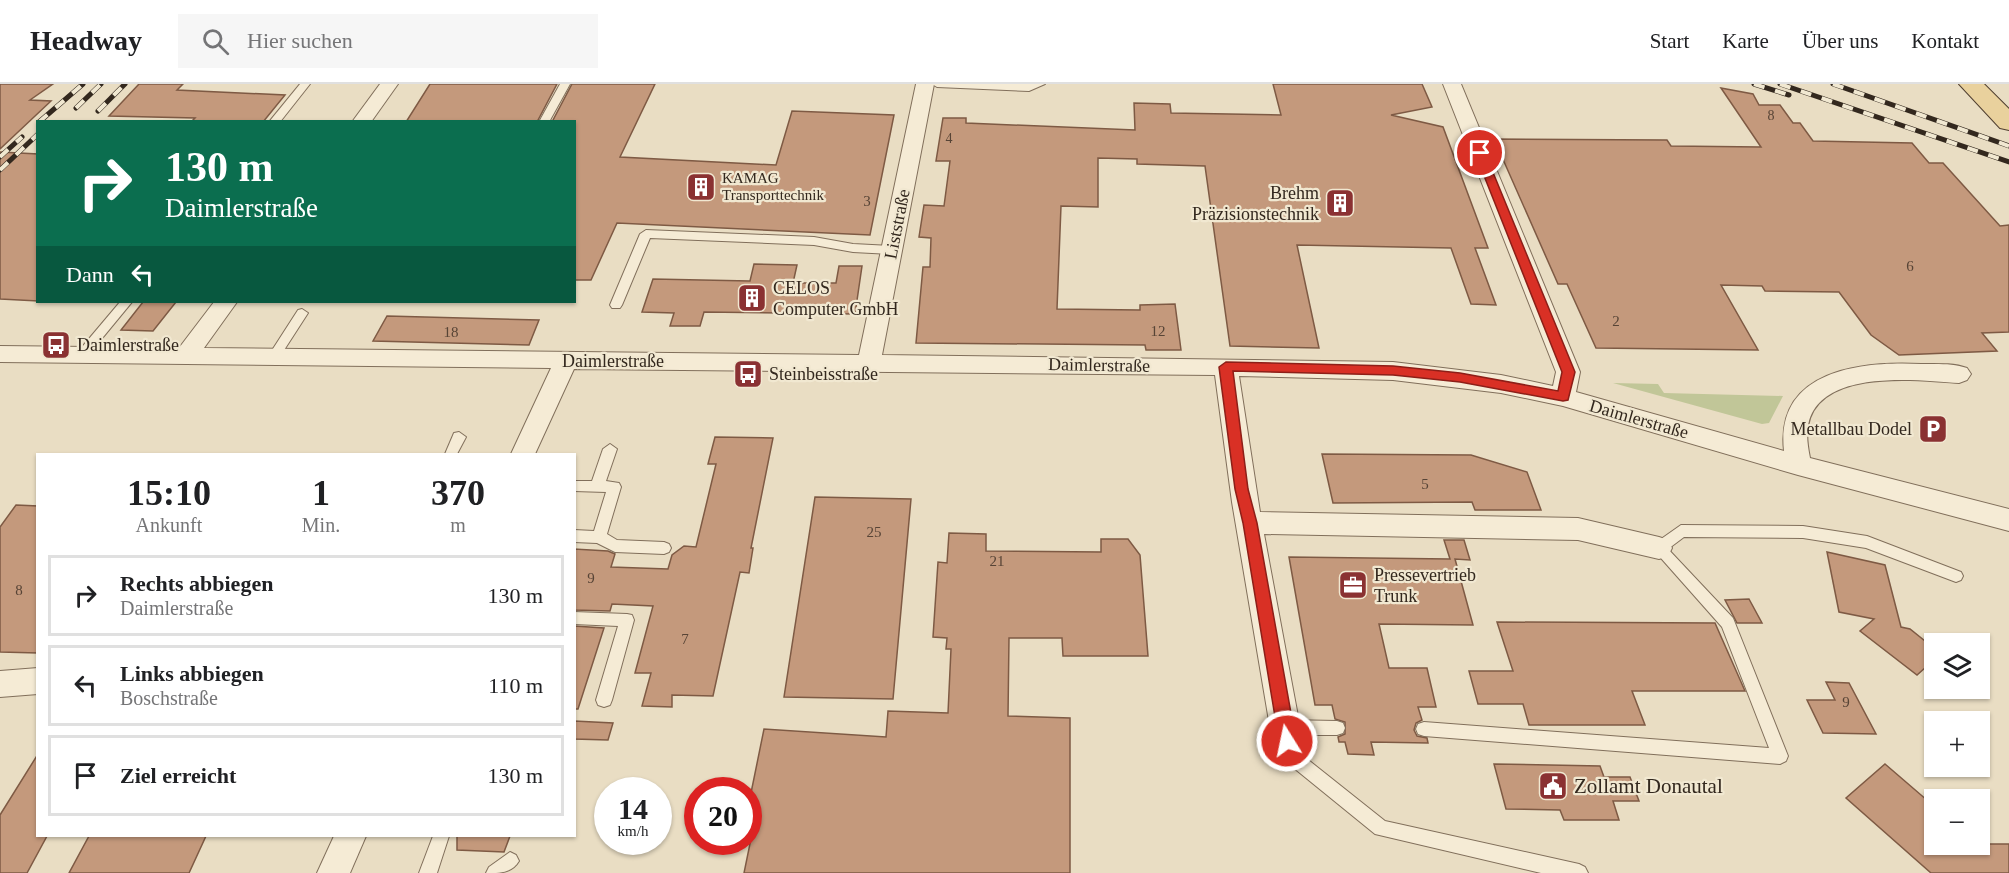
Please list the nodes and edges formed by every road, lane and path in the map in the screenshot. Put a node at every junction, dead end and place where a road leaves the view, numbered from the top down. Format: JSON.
{"nodes":[{"id":1,"x":305,"y":84,"type":"edge"},
{"id":2,"x":389,"y":84,"type":"edge"},
{"id":3,"x":565,"y":84,"type":"edge"},
{"id":4,"x":925,"y":84,"type":"edge"},
{"id":5,"x":938,"y":84,"type":"edge"},
{"id":6,"x":1040,"y":84,"type":"edge"},
{"id":7,"x":1452,"y":84,"type":"edge"},
{"id":8,"x":1971,"y":84,"type":"edge"},
{"id":9,"x":1029,"y":86,"type":"edge"},
{"id":10,"x":276,"y":120,"type":"edge"},
{"id":11,"x":362,"y":120,"type":"edge"},
{"id":12,"x":545,"y":120,"type":"edge"},
{"id":13,"x":2009,"y":123,"type":"edge"},
{"id":14,"x":891,"y":250,"type":"junction"},
{"id":15,"x":125,"y":303,"type":"edge"},
{"id":16,"x":225,"y":303,"type":"edge"},
{"id":17,"x":616,"y":305,"type":"dead end"},
{"id":18,"x":302,"y":313,"type":"dead end"},
{"id":19,"x":0,"y":354,"type":"edge"},
{"id":20,"x":81,"y":356,"type":"junction"},
{"id":21,"x":185,"y":357,"type":"junction"},
{"id":22,"x":273,"y":358,"type":"junction"},
{"id":23,"x":869,"y":363,"type":"junction"},
{"id":24,"x":561,"y":372,"type":"junction"},
{"id":25,"x":1959,"y":374,"type":"dead end"},
{"id":26,"x":1227,"y":377,"type":"junction"},
{"id":27,"x":1563,"y":397,"type":"junction"},
{"id":28,"x":459,"y":437,"type":"dead end"},
{"id":29,"x":610,"y":448,"type":"dead end"},
{"id":30,"x":451,"y":453,"type":"edge"},
{"id":31,"x":523,"y":453,"type":"edge"},
{"id":32,"x":1798,"y":465,"type":"junction"},
{"id":33,"x":576,"y":486,"type":"edge"},
{"id":34,"x":597,"y":487,"type":"junction"},
{"id":35,"x":2009,"y":520,"type":"edge"},
{"id":36,"x":1250,"y":523,"type":"junction"},
{"id":37,"x":576,"y":536,"type":"edge"},
{"id":38,"x":599,"y":537,"type":"junction"},
{"id":39,"x":664,"y":548,"type":"dead end"},
{"id":40,"x":1659,"y":548,"type":"junction"},
{"id":41,"x":1956,"y":576,"type":"dead end"},
{"id":42,"x":576,"y":618,"type":"edge"},
{"id":43,"x":36,"y":681,"type":"edge"},
{"id":44,"x":0,"y":684,"type":"edge"},
{"id":45,"x":604,"y":700,"type":"dead end"},
{"id":46,"x":1285,"y":726,"type":"junction"},
{"id":47,"x":1337,"y":728,"type":"dead end"},
{"id":48,"x":1424,"y":729,"type":"dead end"},
{"id":49,"x":350,"y":837,"type":"edge"},
{"id":50,"x":441,"y":837,"type":"edge"},
{"id":51,"x":510,"y":861,"type":"dead end"},
{"id":52,"x":333,"y":873,"type":"edge"},
{"id":53,"x":428,"y":873,"type":"edge"},
{"id":54,"x":495,"y":873,"type":"edge"},
{"id":55,"x":1579,"y":873,"type":"edge"}],
"edges":[{"from":1,"to":10,"type":"lane"},
{"from":2,"to":11,"type":"street"},
{"from":3,"to":12,"type":"lane"},
{"from":4,"to":14,"type":"street","name":"Liststraße"},
{"from":5,"to":9,"type":"lane"},
{"from":6,"to":9,"type":"lane"},
{"from":7,"to":27,"type":"street"},
{"from":8,"to":13,"type":"main road"},
{"from":14,"to":17,"type":"lane"},
{"from":14,"to":23,"type":"street","name":"Liststraße"},
{"from":15,"to":20,"type":"lane"},
{"from":16,"to":21,"type":"street"},
{"from":18,"to":22,"type":"lane"},
{"from":19,"to":20,"type":"street","name":"Daimlerstraße"},
{"from":20,"to":21,"type":"street","name":"Daimlerstraße"},
{"from":21,"to":22,"type":"street","name":"Daimlerstraße"},
{"from":22,"to":24,"type":"street","name":"Daimlerstraße"},
{"from":23,"to":24,"type":"street","name":"Daimlerstraße"},
{"from":23,"to":26,"type":"street","name":"Daimlerstraße"},
{"from":24,"to":31,"type":"street"},
{"from":25,"to":32,"type":"street"},
{"from":26,"to":27,"type":"street","name":"Daimlerstraße"},
{"from":26,"to":36,"type":"street"},
{"from":27,"to":32,"type":"street","name":"Daimlerstraße"},
{"from":28,"to":30,"type":"lane"},
{"from":29,"to":34,"type":"lane"},
{"from":32,"to":35,"type":"street","name":"Daimlerstraße"},
{"from":33,"to":34,"type":"lane"},
{"from":34,"to":38,"type":"lane"},
{"from":36,"to":40,"type":"street"},
{"from":36,"to":46,"type":"street"},
{"from":37,"to":38,"type":"lane"},
{"from":38,"to":39,"type":"lane"},
{"from":40,"to":41,"type":"lane"},
{"from":40,"to":48,"type":"lane"},
{"from":42,"to":45,"type":"lane"},
{"from":43,"to":44,"type":"street"},
{"from":46,"to":47,"type":"lane"},
{"from":46,"to":55,"type":"lane"},
{"from":49,"to":52,"type":"street"},
{"from":50,"to":53,"type":"lane"},
{"from":51,"to":54,"type":"lane"}]}
